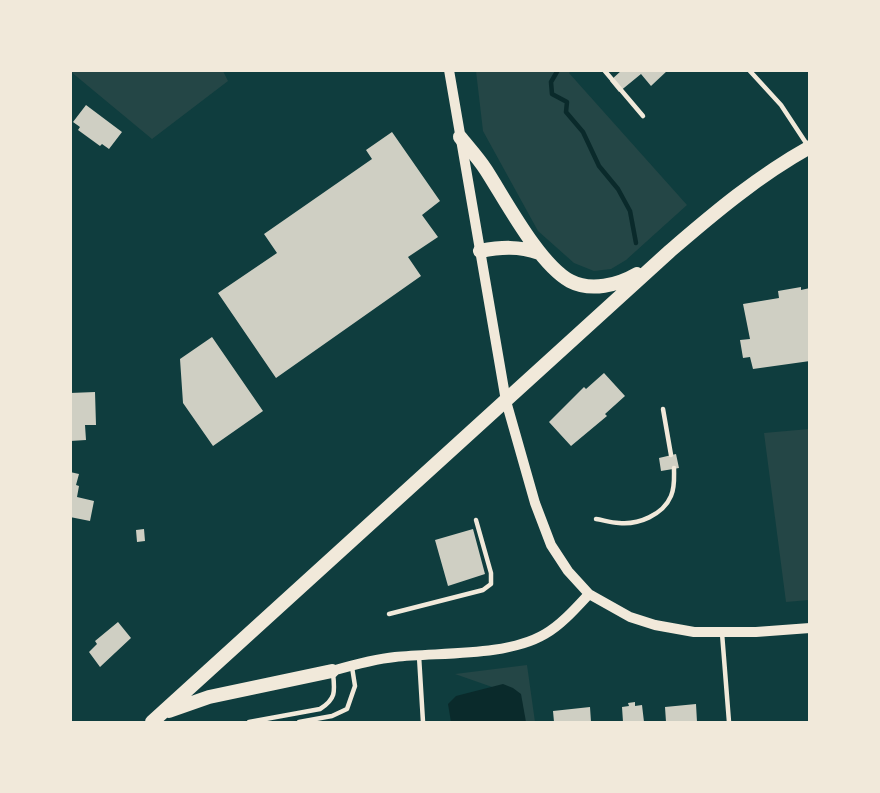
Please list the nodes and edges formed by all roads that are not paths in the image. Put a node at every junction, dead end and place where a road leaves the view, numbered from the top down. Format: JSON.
{"nodes":[{"id":1,"x":449,"y":70,"type":"edge"},
{"id":2,"x":604,"y":70,"type":"edge"},
{"id":3,"x":749,"y":70,"type":"edge"},
{"id":4,"x":643,"y":116,"type":"dead end"},
{"id":5,"x":460,"y":137,"type":"junction"},
{"id":6,"x":809,"y":147,"type":"edge"},
{"id":7,"x":480,"y":251,"type":"junction"},
{"id":8,"x":539,"y":253,"type":"junction"},
{"id":9,"x":655,"y":264,"type":"junction"},
{"id":10,"x":506,"y":400,"type":"junction"},
{"id":11,"x":663,"y":409,"type":"dead end"},
{"id":12,"x":671,"y":455,"type":"dead end"},
{"id":13,"x":674,"y":468,"type":"dead end"},
{"id":14,"x":596,"y":519,"type":"dead end"},
{"id":15,"x":476,"y":520,"type":"dead end"},
{"id":16,"x":589,"y":594,"type":"junction"},
{"id":17,"x":389,"y":614,"type":"dead end"},
{"id":18,"x":810,"y":628,"type":"edge"},
{"id":19,"x":722,"y":633,"type":"junction"},
{"id":20,"x":419,"y":655,"type":"junction"},
{"id":21,"x":351,"y":665,"type":"junction"},
{"id":22,"x":332,"y":671,"type":"junction"},
{"id":23,"x":157,"y":718,"type":"edge"},
{"id":24,"x":249,"y":723,"type":"edge"},
{"id":25,"x":299,"y":723,"type":"edge"},
{"id":26,"x":423,"y":723,"type":"edge"},
{"id":27,"x":729,"y":723,"type":"edge"}],
"edges":[{"from":1,"to":5,"type":"street"},
{"from":2,"to":4,"type":"lane"},
{"from":3,"to":6,"type":"lane"},
{"from":5,"to":7,"type":"street"},
{"from":5,"to":8,"type":"main road"},
{"from":6,"to":9,"type":"main road"},
{"from":7,"to":8,"type":"main road"},
{"from":7,"to":10,"type":"street"},
{"from":8,"to":9,"type":"main road"},
{"from":9,"to":10,"type":"main road"},
{"from":10,"to":16,"type":"street"},
{"from":10,"to":23,"type":"main road"},
{"from":11,"to":12,"type":"lane"},
{"from":13,"to":14,"type":"lane"},
{"from":15,"to":17,"type":"lane"},
{"from":16,"to":19,"type":"street"},
{"from":16,"to":20,"type":"street"},
{"from":18,"to":19,"type":"street"},
{"from":19,"to":27,"type":"lane"},
{"from":20,"to":21,"type":"street"},
{"from":20,"to":26,"type":"lane"},
{"from":21,"to":22,"type":"street"},
{"from":21,"to":25,"type":"lane"},
{"from":22,"to":23,"type":"main road"},
{"from":22,"to":24,"type":"lane"}]}
